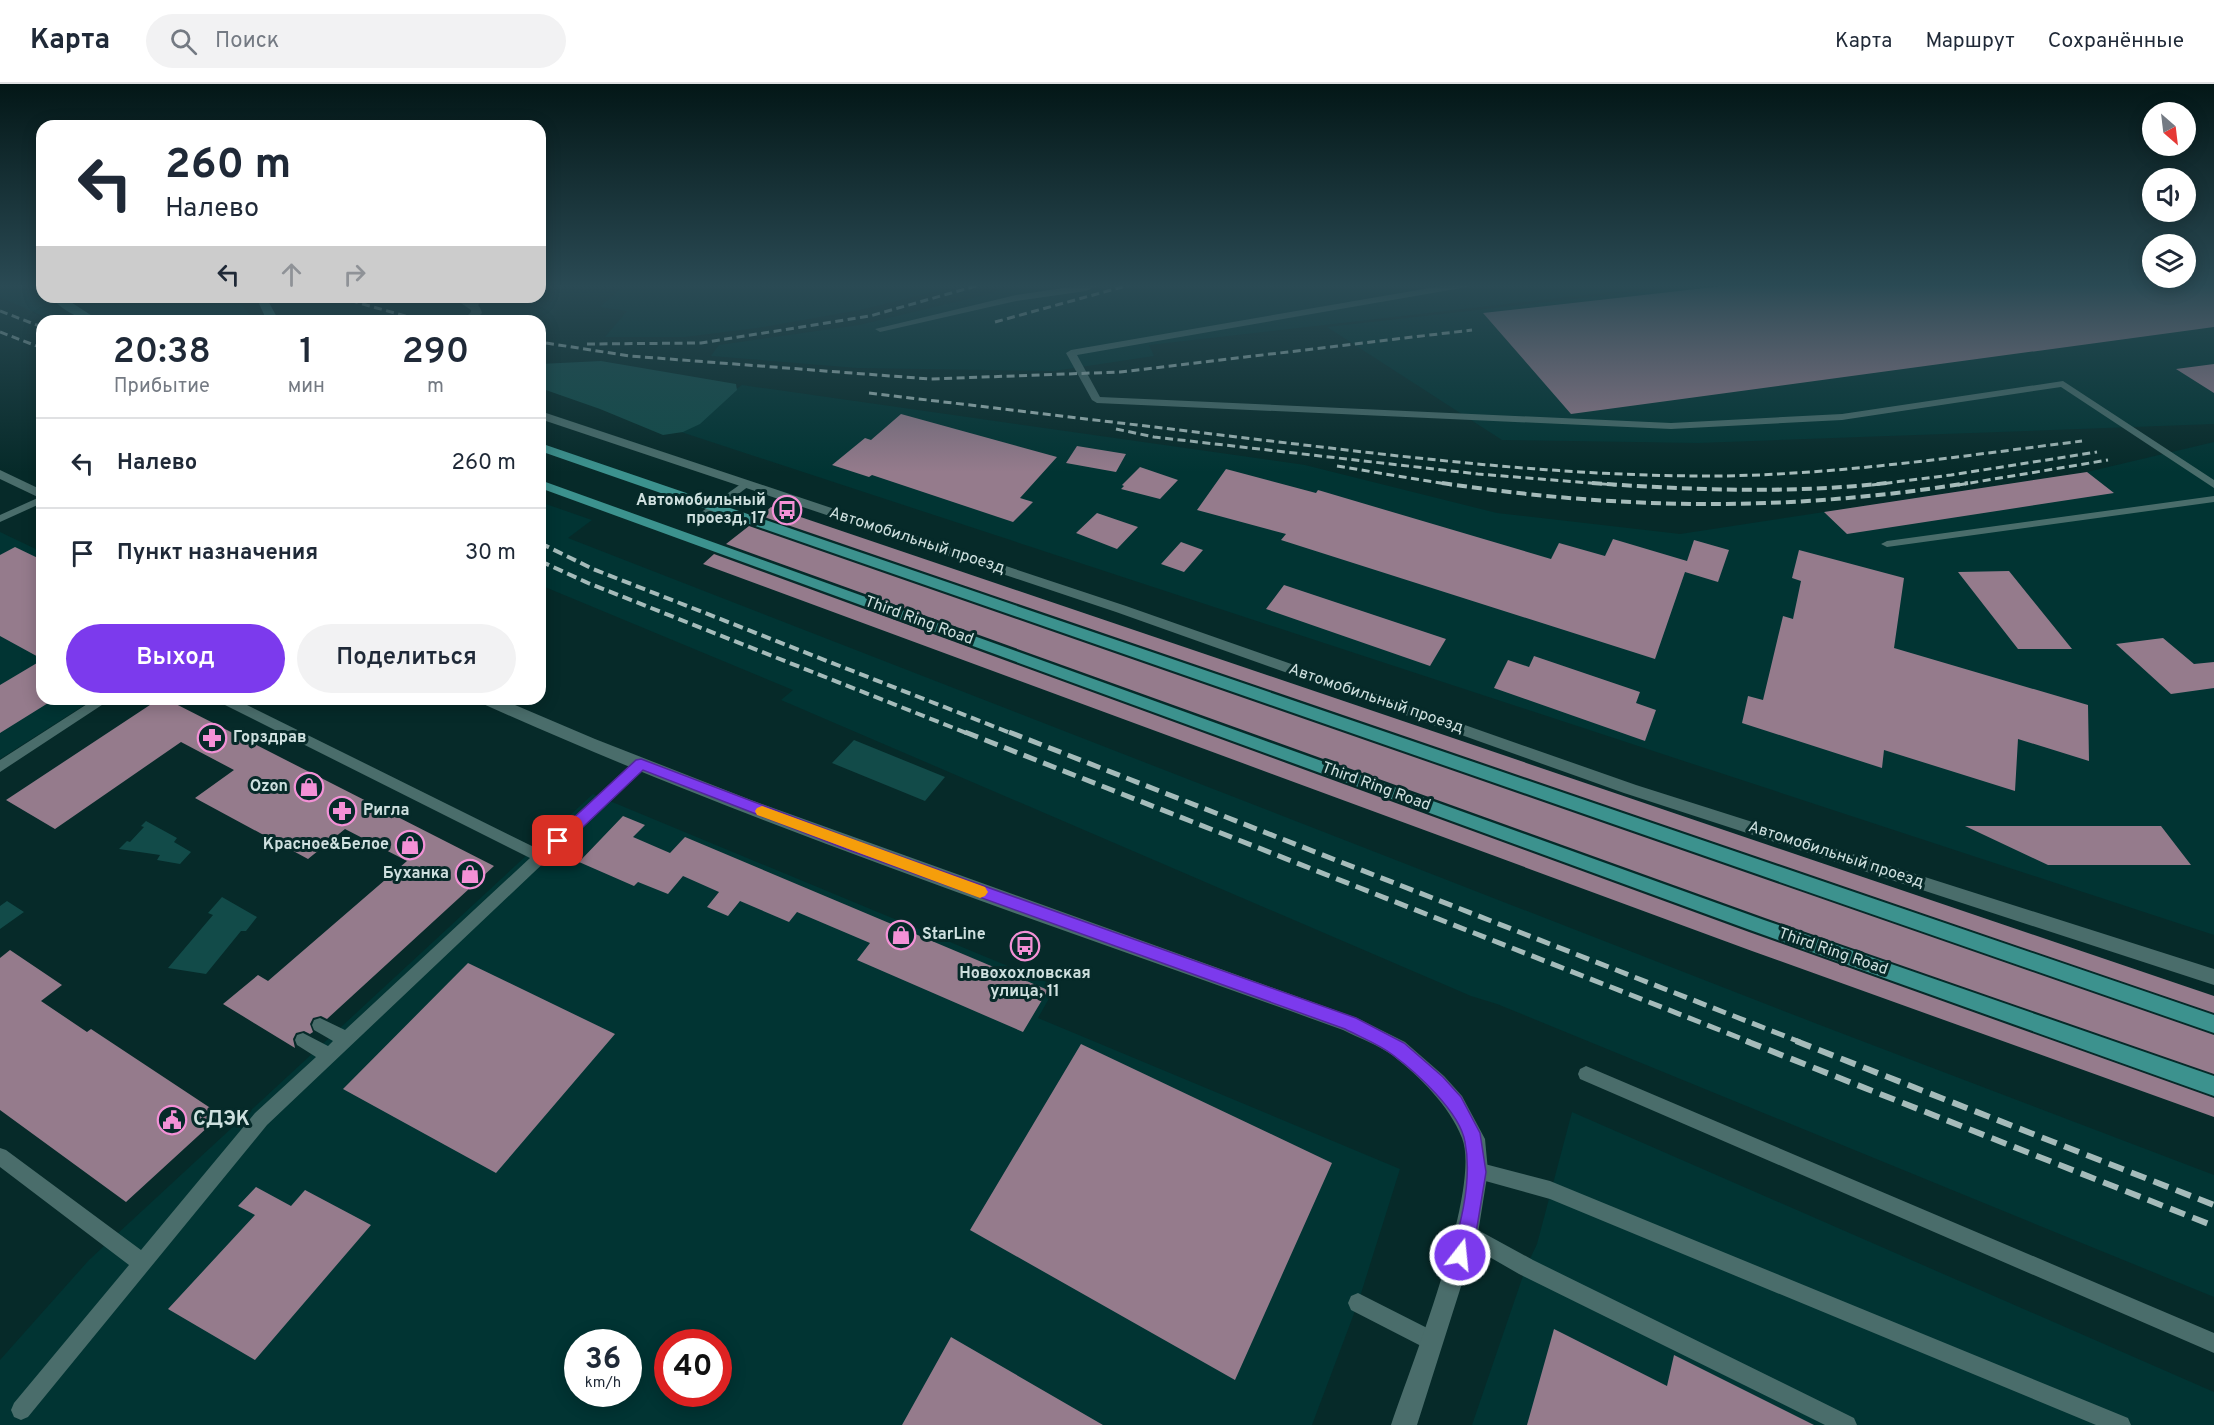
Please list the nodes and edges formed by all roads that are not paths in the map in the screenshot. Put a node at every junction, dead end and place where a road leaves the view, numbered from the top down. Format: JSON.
{"nodes":[{"id":1,"x":1108,"y":347,"type":"edge"},
{"id":2,"x":546,"y":417,"type":"edge"},
{"id":3,"x":546,"y":449,"type":"edge"},
{"id":4,"x":0,"y":474,"type":"edge"},
{"id":5,"x":745,"y":484,"type":"junction"},
{"id":6,"x":2214,"y":485,"type":"edge"},
{"id":7,"x":546,"y":486,"type":"edge"},
{"id":8,"x":36,"y":494,"type":"edge"},
{"id":9,"x":2214,"y":498,"type":"edge"},
{"id":10,"x":36,"y":500,"type":"edge"},
{"id":11,"x":0,"y":519,"type":"edge"},
{"id":12,"x":697,"y":520,"type":"dead end"},
{"id":13,"x":1887,"y":544,"type":"dead end"},
{"id":14,"x":96,"y":705,"type":"edge"},
{"id":15,"x":236,"y":705,"type":"edge"},
{"id":16,"x":500,"y":705,"type":"edge"},
{"id":17,"x":641,"y":764,"type":"junction"},
{"id":18,"x":0,"y":767,"type":"edge"},
{"id":19,"x":541,"y":857,"type":"junction"},
{"id":20,"x":2214,"y":977,"type":"edge"},
{"id":21,"x":320,"y":1024,"type":"dead end"},
{"id":22,"x":2214,"y":1024,"type":"edge"},
{"id":23,"x":303,"y":1040,"type":"dead end"},
{"id":24,"x":345,"y":1040,"type":"junction"},
{"id":25,"x":328,"y":1056,"type":"junction"},
{"id":26,"x":1586,"y":1074,"type":"dead end"},
{"id":27,"x":2214,"y":1086,"type":"edge"},
{"id":28,"x":0,"y":1156,"type":"edge"},
{"id":29,"x":1477,"y":1172,"type":"junction"},
{"id":30,"x":1467,"y":1233,"type":"junction"},
{"id":31,"x":142,"y":1263,"type":"junction"},
{"id":32,"x":1358,"y":1303,"type":"dead end"},
{"id":33,"x":1431,"y":1341,"type":"junction"},
{"id":34,"x":2214,"y":1343,"type":"edge"},
{"id":35,"x":21,"y":1410,"type":"dead end"},
{"id":36,"x":1404,"y":1425,"type":"edge"},
{"id":37,"x":1847,"y":1425,"type":"edge"},
{"id":38,"x":2121,"y":1425,"type":"edge"}],
"edges":[{"from":1,"to":6,"type":"lane"},
{"from":2,"to":5,"type":"street","name":"Автомобильный проезд"},
{"from":3,"to":22,"type":"main road"},
{"from":4,"to":8,"type":"street"},
{"from":5,"to":12,"type":"lane"},
{"from":5,"to":20,"type":"street","name":"Автомобильный проезд"},
{"from":7,"to":27,"type":"main road","name":"Third Ring Road"},
{"from":9,"to":13,"type":"lane"},
{"from":10,"to":11,"type":"lane"},
{"from":14,"to":18,"type":"lane"},
{"from":15,"to":19,"type":"lane"},
{"from":16,"to":17,"type":"street"},
{"from":17,"to":19,"type":"lane"},
{"from":17,"to":29,"type":"street"},
{"from":19,"to":24,"type":"lane"},
{"from":21,"to":24,"type":"lane"},
{"from":23,"to":25,"type":"lane"},
{"from":24,"to":25,"type":"lane"},
{"from":25,"to":31,"type":"lane"},
{"from":26,"to":34,"type":"lane"},
{"from":28,"to":31,"type":"lane"},
{"from":29,"to":30,"type":"street"},
{"from":29,"to":38,"type":"lane"},
{"from":30,"to":33,"type":"street"},
{"from":30,"to":37,"type":"lane"},
{"from":31,"to":35,"type":"lane"},
{"from":32,"to":33,"type":"lane"},
{"from":33,"to":36,"type":"street"}]}
